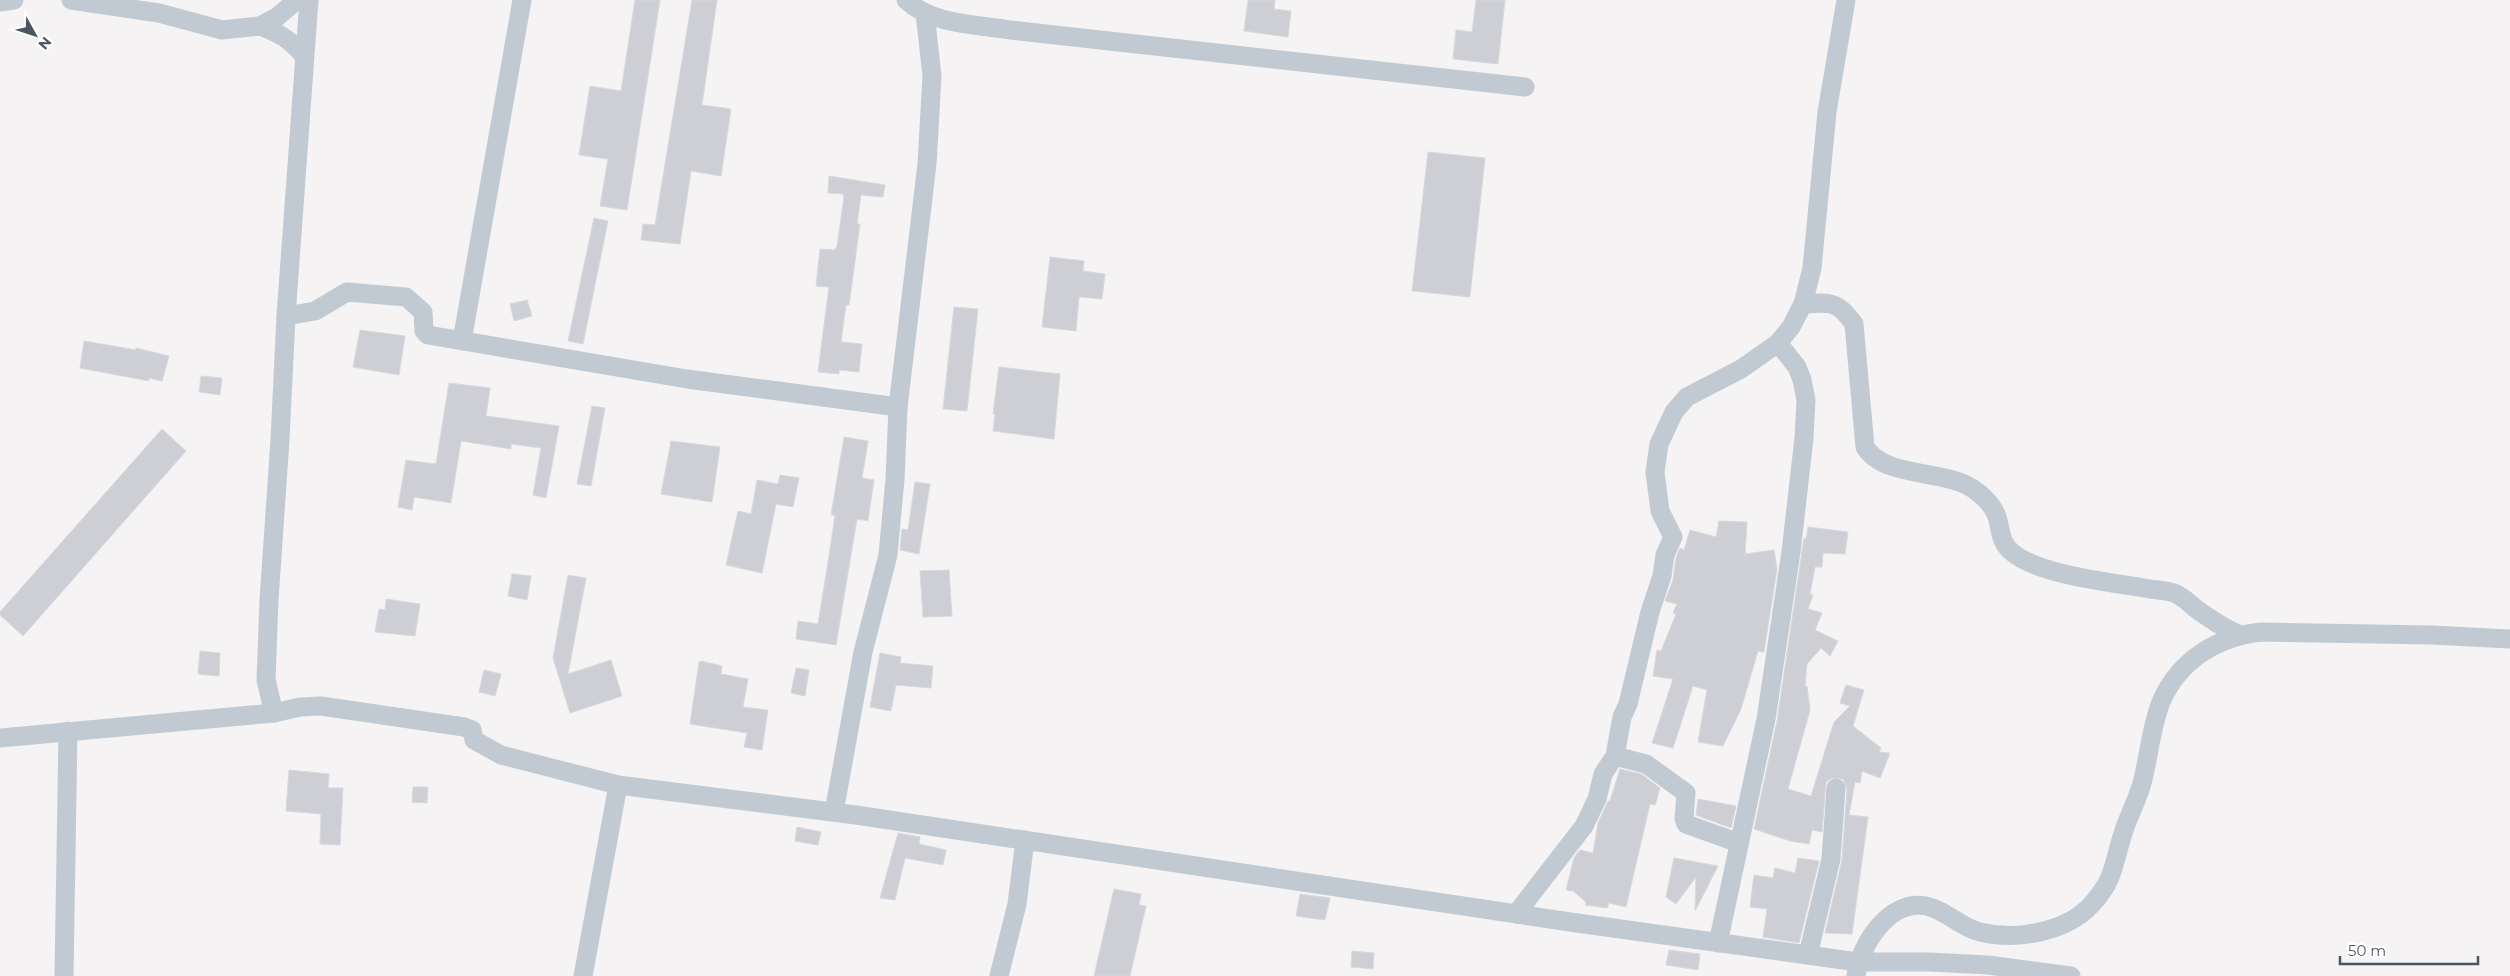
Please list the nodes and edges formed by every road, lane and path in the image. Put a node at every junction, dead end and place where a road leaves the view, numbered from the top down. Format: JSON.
{"nodes":[{"id":1,"x":14,"y":0,"type":"edge"},
{"id":2,"x":71,"y":0,"type":"edge"},
{"id":3,"x":297,"y":0,"type":"edge"},
{"id":4,"x":309,"y":0,"type":"edge"},
{"id":5,"x":522,"y":0,"type":"edge"},
{"id":6,"x":906,"y":0,"type":"edge"},
{"id":7,"x":1846,"y":0,"type":"edge"},
{"id":8,"x":0,"y":2,"type":"edge"},
{"id":9,"x":925,"y":14,"type":"junction"},
{"id":10,"x":260,"y":26,"type":"junction"},
{"id":11,"x":304,"y":56,"type":"junction"},
{"id":12,"x":1525,"y":87,"type":"dead end"},
{"id":13,"x":1803,"y":304,"type":"junction"},
{"id":14,"x":286,"y":316,"type":"junction"},
{"id":15,"x":462,"y":341,"type":"junction"},
{"id":16,"x":1778,"y":343,"type":"junction"},
{"id":17,"x":898,"y":407,"type":"junction"},
{"id":18,"x":2242,"y":634,"type":"junction"},
{"id":19,"x":2510,"y":639,"type":"edge"},
{"id":20,"x":274,"y":713,"type":"junction"},
{"id":21,"x":68,"y":731,"type":"junction"},
{"id":22,"x":0,"y":738,"type":"edge"},
{"id":23,"x":1615,"y":756,"type":"junction"},
{"id":24,"x":618,"y":785,"type":"junction"},
{"id":25,"x":1836,"y":788,"type":"dead end"},
{"id":26,"x":834,"y":812,"type":"junction"},
{"id":27,"x":1025,"y":840,"type":"junction"},
{"id":28,"x":1740,"y":843,"type":"junction"},
{"id":29,"x":1516,"y":914,"type":"junction"},
{"id":30,"x":1718,"y":943,"type":"junction"},
{"id":31,"x":1808,"y":955,"type":"junction"},
{"id":32,"x":1857,"y":969,"type":"edge"},
{"id":33,"x":64,"y":976,"type":"edge"},
{"id":34,"x":583,"y":976,"type":"edge"},
{"id":35,"x":999,"y":976,"type":"edge"},
{"id":36,"x":2067,"y":976,"type":"edge"},
{"id":37,"x":2071,"y":976,"type":"edge"}],
"edges":[{"from":1,"to":8,"type":"street"},
{"from":2,"to":10,"type":"street"},
{"from":3,"to":10,"type":"street"},
{"from":4,"to":11,"type":"street"},
{"from":5,"to":15,"type":"street"},
{"from":6,"to":9,"type":"street"},
{"from":7,"to":13,"type":"street"},
{"from":9,"to":12,"type":"street"},
{"from":9,"to":17,"type":"street"},
{"from":10,"to":11,"type":"street"},
{"from":11,"to":14,"type":"street"},
{"from":13,"to":16,"type":"street"},
{"from":13,"to":18,"type":"street"},
{"from":14,"to":15,"type":"street"},
{"from":14,"to":20,"type":"street"},
{"from":15,"to":17,"type":"street"},
{"from":16,"to":23,"type":"street"},
{"from":16,"to":28,"type":"street"},
{"from":17,"to":26,"type":"street"},
{"from":18,"to":19,"type":"street"},
{"from":18,"to":32,"type":"street"},
{"from":20,"to":21,"type":"street"},
{"from":20,"to":24,"type":"street"},
{"from":21,"to":22,"type":"street"},
{"from":21,"to":33,"type":"street"},
{"from":23,"to":28,"type":"street"},
{"from":23,"to":29,"type":"street"},
{"from":24,"to":26,"type":"street"},
{"from":24,"to":34,"type":"street"},
{"from":25,"to":31,"type":"street"},
{"from":26,"to":27,"type":"street"},
{"from":27,"to":29,"type":"street"},
{"from":27,"to":35,"type":"street"},
{"from":28,"to":30,"type":"street"},
{"from":29,"to":30,"type":"street"},
{"from":30,"to":31,"type":"street"},
{"from":31,"to":32,"type":"street"},
{"from":32,"to":36,"type":"street"},
{"from":36,"to":37,"type":"street"}]}
